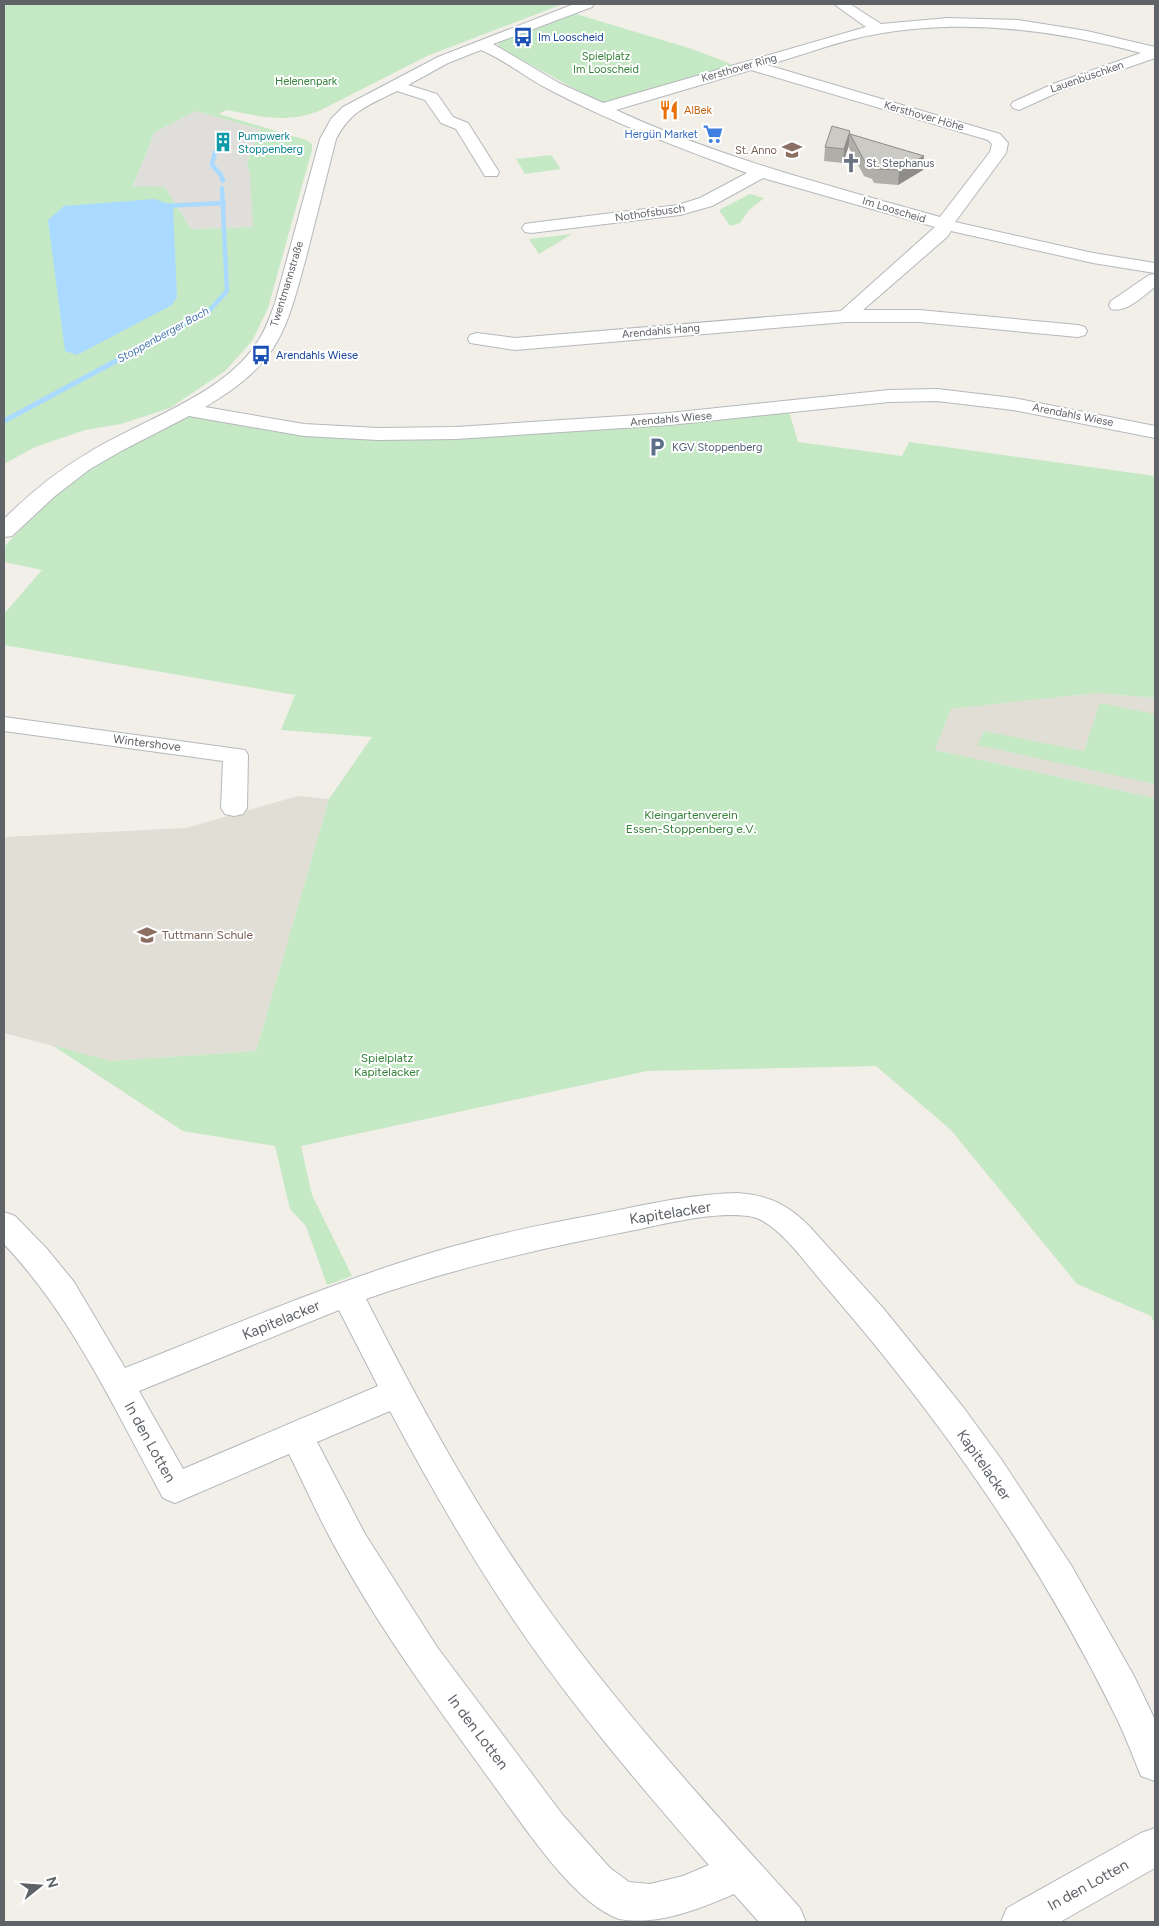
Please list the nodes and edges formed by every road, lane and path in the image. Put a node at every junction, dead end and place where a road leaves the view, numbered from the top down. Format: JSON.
{"nodes":[{"id":1,"x":587,"y":4,"type":"edge"},
{"id":2,"x":841,"y":4,"type":"edge"},
{"id":3,"x":878,"y":29,"type":"junction"},
{"id":4,"x":480,"y":44,"type":"junction"},
{"id":5,"x":1155,"y":52,"type":"edge"},
{"id":6,"x":750,"y":65,"type":"junction"},
{"id":7,"x":394,"y":86,"type":"junction"},
{"id":8,"x":1020,"y":105,"type":"dead end"},
{"id":9,"x":601,"y":109,"type":"junction"},
{"id":10,"x":491,"y":172,"type":"dead end"},
{"id":11,"x":761,"y":172,"type":"junction"},
{"id":12,"x":945,"y":225,"type":"junction"},
{"id":13,"x":531,"y":228,"type":"dead end"},
{"id":14,"x":1155,"y":268,"type":"edge"},
{"id":15,"x":1155,"y":279,"type":"edge"},
{"id":16,"x":1118,"y":305,"type":"dead end"},
{"id":17,"x":846,"y":316,"type":"junction"},
{"id":18,"x":1078,"y":331,"type":"dead end"},
{"id":19,"x":476,"y":339,"type":"dead end"},
{"id":20,"x":184,"y":409,"type":"junction"},
{"id":21,"x":1155,"y":432,"type":"edge"},
{"id":22,"x":4,"y":531,"type":"edge"},
{"id":23,"x":4,"y":724,"type":"edge"},
{"id":24,"x":234,"y":808,"type":"dead end"},
{"id":25,"x":4,"y":1224,"type":"edge"},
{"id":26,"x":346,"y":1293,"type":"junction"},
{"id":27,"x":118,"y":1385,"type":"junction"},
{"id":28,"x":397,"y":1393,"type":"junction"},
{"id":29,"x":297,"y":1436,"type":"junction"},
{"id":30,"x":1155,"y":1763,"type":"edge"},
{"id":31,"x":1155,"y":1848,"type":"edge"},
{"id":32,"x":740,"y":1870,"type":"junction"},
{"id":33,"x":786,"y":1922,"type":"edge"},
{"id":34,"x":1021,"y":1922,"type":"edge"}],
"edges":[{"from":1,"to":4,"type":"street","name":"Twentmannstraße"},
{"from":2,"to":3,"type":"street"},
{"from":3,"to":5,"type":"street","name":"Kersthover Ring"},
{"from":3,"to":6,"type":"street","name":"Kersthover Ring"},
{"from":4,"to":7,"type":"street","name":"Twentmannstraße"},
{"from":4,"to":9,"type":"street","name":"Im Looscheid"},
{"from":5,"to":8,"type":"street","name":"Lauenbüschken"},
{"from":6,"to":9,"type":"street","name":"Kersthover Ring"},
{"from":6,"to":12,"type":"street","name":"Kersthover Höhe"},
{"from":7,"to":10,"type":"street"},
{"from":7,"to":20,"type":"street","name":"Twentmannstraße"},
{"from":9,"to":11,"type":"street","name":"Im Looscheid"},
{"from":11,"to":12,"type":"street","name":"Im Looscheid"},
{"from":11,"to":13,"type":"street","name":"Nothofsbusch"},
{"from":12,"to":14,"type":"street","name":"Im Looscheid"},
{"from":12,"to":17,"type":"street"},
{"from":15,"to":16,"type":"street"},
{"from":17,"to":18,"type":"street","name":"Arendahls Hang"},
{"from":17,"to":19,"type":"street","name":"Arendahls Hang"},
{"from":20,"to":21,"type":"street","name":"Arendahls Wiese"},
{"from":20,"to":22,"type":"street","name":"Twentmannstraße"},
{"from":23,"to":24,"type":"street","name":"Wintershove"},
{"from":25,"to":27,"type":"street"},
{"from":26,"to":27,"type":"street","name":"Kapitelacker"},
{"from":26,"to":28,"type":"street"},
{"from":26,"to":30,"type":"street","name":"Kapitelacker"},
{"from":27,"to":29,"type":"street","name":"In den Lotten"},
{"from":28,"to":29,"type":"street","name":"In den Lotten"},
{"from":28,"to":32,"type":"street"},
{"from":29,"to":32,"type":"street","name":"In den Lotten"},
{"from":31,"to":34,"type":"street","name":"In den Lotten"},
{"from":32,"to":33,"type":"street"}]}
